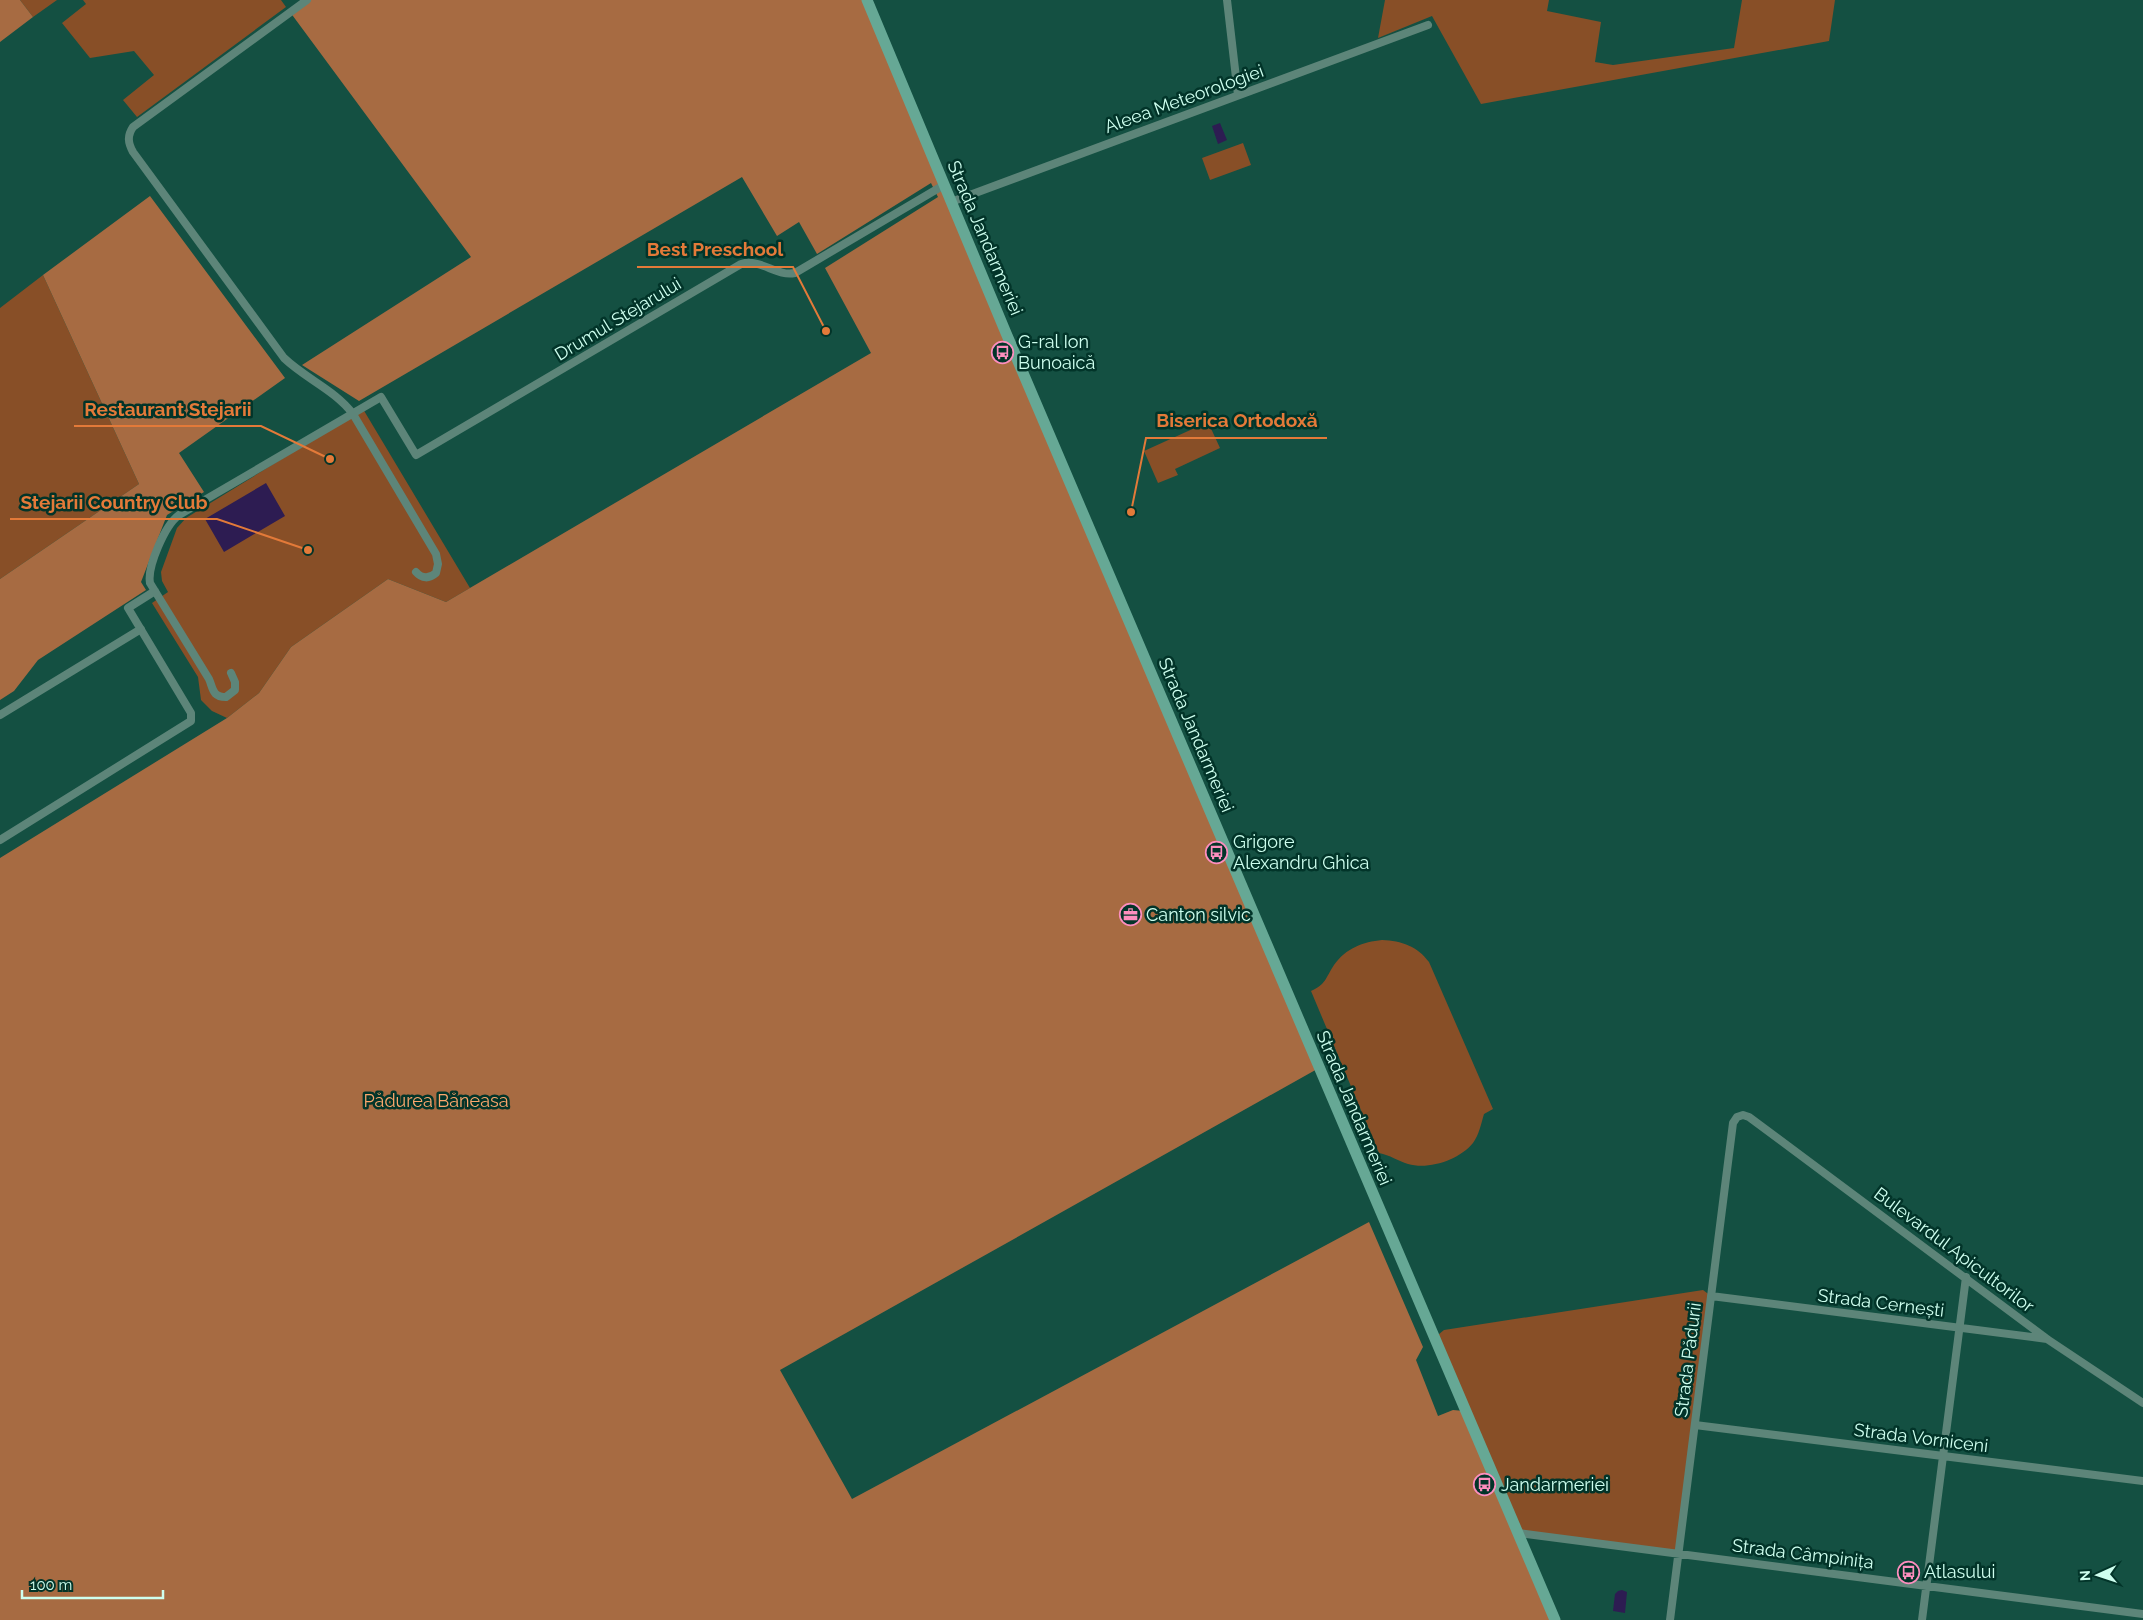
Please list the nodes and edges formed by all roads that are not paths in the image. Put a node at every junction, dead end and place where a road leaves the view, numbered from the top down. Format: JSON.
{"nodes":[{"id":1,"x":307,"y":0,"type":"edge"},
{"id":2,"x":867,"y":0,"type":"edge"},
{"id":3,"x":1227,"y":0,"type":"edge"},
{"id":4,"x":1428,"y":25,"type":"dead end"},
{"id":5,"x":1238,"y":96,"type":"junction"},
{"id":6,"x":944,"y":185,"type":"junction"},
{"id":7,"x":951,"y":202,"type":"junction"},
{"id":8,"x":353,"y":414,"type":"junction"},
{"id":9,"x":416,"y":572,"type":"dead end"},
{"id":10,"x":155,"y":591,"type":"junction"},
{"id":11,"x":141,"y":629,"type":"junction"},
{"id":12,"x":231,"y":673,"type":"dead end"},
{"id":13,"x":0,"y":715,"type":"edge"},
{"id":14,"x":0,"y":840,"type":"edge"},
{"id":15,"x":1749,"y":1117,"type":"joint"},
{"id":16,"x":1966,"y":1277,"type":"junction"},
{"id":17,"x":1711,"y":1296,"type":"junction"},
{"id":18,"x":1960,"y":1328,"type":"junction"},
{"id":19,"x":2047,"y":1339,"type":"junction"},
{"id":20,"x":2143,"y":1403,"type":"edge"},
{"id":21,"x":1695,"y":1425,"type":"junction"},
{"id":22,"x":1943,"y":1456,"type":"junction"},
{"id":23,"x":2143,"y":1481,"type":"edge"},
{"id":24,"x":1518,"y":1534,"type":"junction"},
{"id":25,"x":1678,"y":1554,"type":"junction"},
{"id":26,"x":1927,"y":1585,"type":"junction"},
{"id":27,"x":2143,"y":1614,"type":"edge"},
{"id":28,"x":1555,"y":1620,"type":"edge"},
{"id":29,"x":1670,"y":1620,"type":"edge"},
{"id":30,"x":1922,"y":1620,"type":"edge"}],
"edges":[{"from":1,"to":8,"type":"street"},
{"from":2,"to":6,"type":"street","name":"Strada Jandarmeriei"},
{"from":3,"to":5,"type":"street"},
{"from":4,"to":5,"type":"street","name":"Aleea Meteorologiei"},
{"from":5,"to":7,"type":"street","name":"Aleea Meteorologiei"},
{"from":6,"to":7,"type":"street","name":"Strada Jandarmeriei"},
{"from":6,"to":8,"type":"street","name":"Drumul Stejarului"},
{"from":7,"to":24,"type":"street","name":"Strada Jandarmeriei"},
{"from":8,"to":9,"type":"street"},
{"from":8,"to":10,"type":"street"},
{"from":10,"to":11,"type":"street"},
{"from":10,"to":12,"type":"street"},
{"from":11,"to":13,"type":"street"},
{"from":11,"to":14,"type":"street"},
{"from":15,"to":16,"type":"street","name":"Bulevardul Apicultorilor"},
{"from":15,"to":17,"type":"street","name":"Strada Pădurii"},
{"from":16,"to":18,"type":"street"},
{"from":16,"to":19,"type":"street","name":"Bulevardul Apicultorilor"},
{"from":17,"to":18,"type":"street","name":"Strada Cernești"},
{"from":17,"to":21,"type":"street","name":"Strada Pădurii"},
{"from":18,"to":19,"type":"street","name":"Strada Cernești"},
{"from":18,"to":22,"type":"street"},
{"from":19,"to":20,"type":"street","name":"Bulevardul Apicultorilor"},
{"from":21,"to":22,"type":"street","name":"Strada Vorniceni"},
{"from":21,"to":25,"type":"street","name":"Strada Pădurii"},
{"from":22,"to":23,"type":"street","name":"Strada Vorniceni"},
{"from":22,"to":26,"type":"street"},
{"from":24,"to":25,"type":"street","name":"Strada Câmpinița"},
{"from":24,"to":28,"type":"street","name":"Strada Jandarmeriei"},
{"from":25,"to":26,"type":"street","name":"Strada Câmpinița"},
{"from":25,"to":29,"type":"street","name":"Strada Pădurii"},
{"from":26,"to":27,"type":"street","name":"Strada Câmpinița"},
{"from":26,"to":30,"type":"street"}]}
